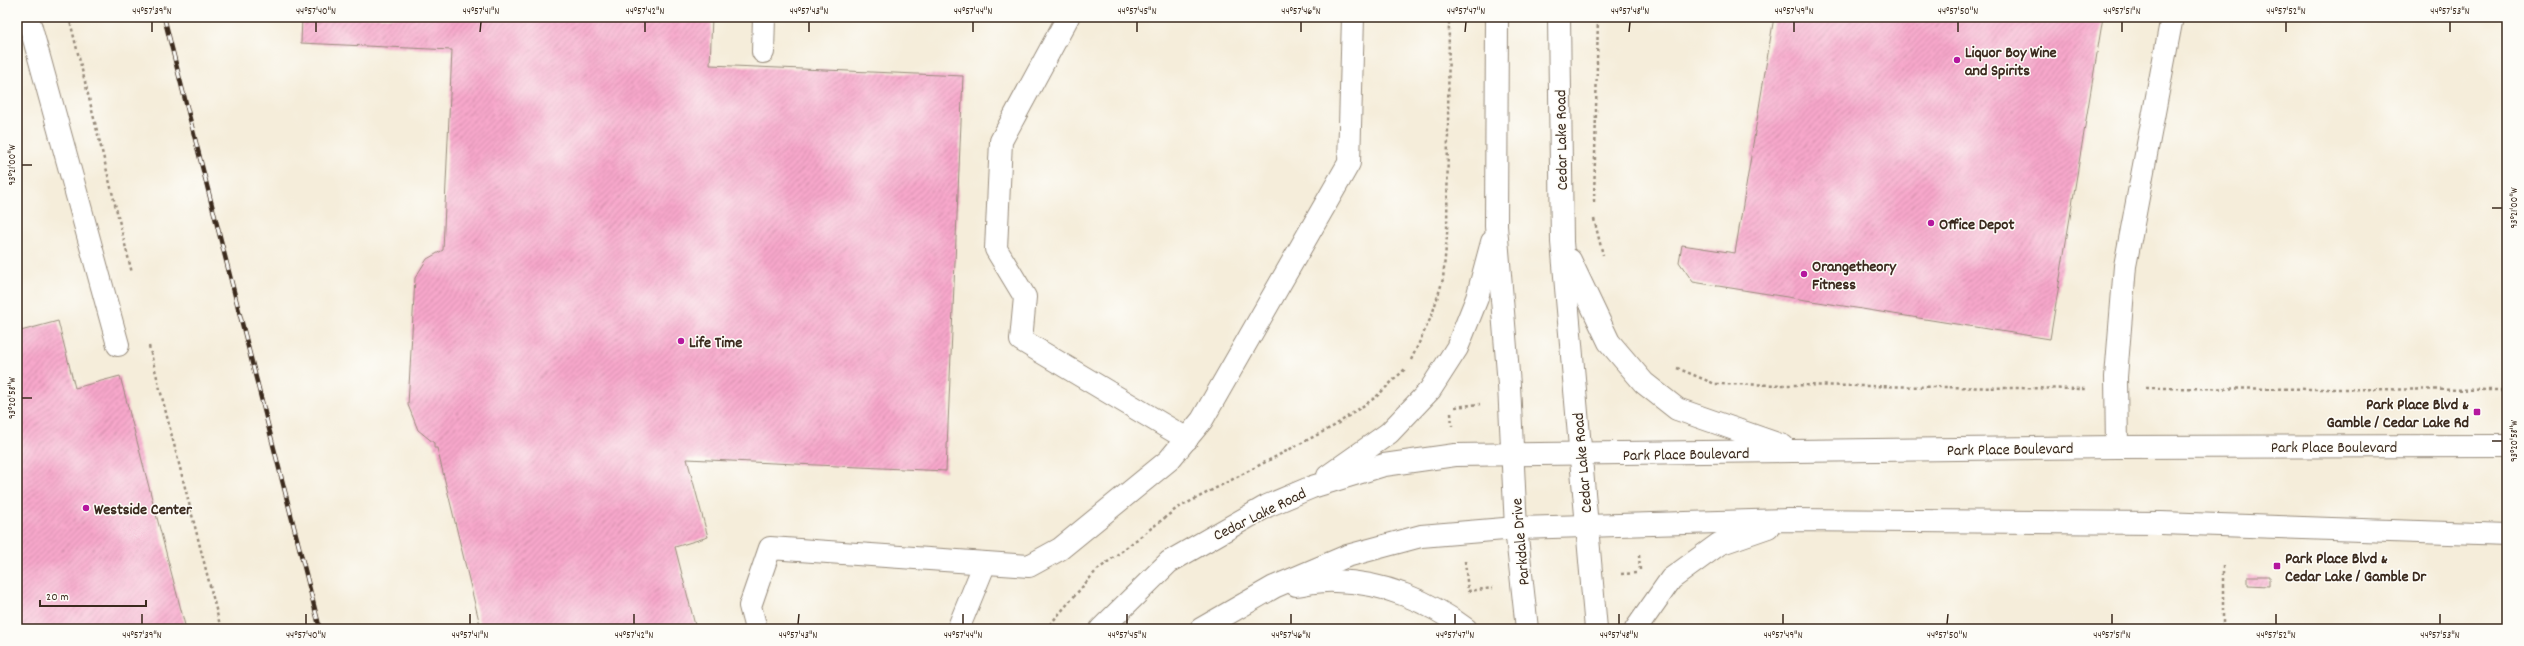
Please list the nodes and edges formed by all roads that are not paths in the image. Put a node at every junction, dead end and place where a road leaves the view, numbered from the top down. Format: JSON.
{"nodes":[{"id":1,"x":28,"y":17,"type":"edge"},
{"id":2,"x":764,"y":17,"type":"edge"},
{"id":3,"x":1068,"y":17,"type":"edge"},
{"id":4,"x":1353,"y":17,"type":"edge"},
{"id":5,"x":1497,"y":17,"type":"edge"},
{"id":6,"x":1559,"y":17,"type":"edge"},
{"id":7,"x":2172,"y":17,"type":"edge"},
{"id":8,"x":763,"y":52,"type":"dead end"},
{"id":9,"x":1496,"y":226,"type":"junction"},
{"id":10,"x":1562,"y":242,"type":"junction"},
{"id":11,"x":118,"y":345,"type":"dead end"},
{"id":12,"x":1187,"y":439,"type":"junction"},
{"id":13,"x":2507,"y":446,"type":"edge"},
{"id":14,"x":2117,"y":447,"type":"junction"},
{"id":15,"x":1795,"y":450,"type":"junction"},
{"id":16,"x":1513,"y":455,"type":"junction"},
{"id":17,"x":1581,"y":455,"type":"junction"},
{"id":18,"x":1312,"y":487,"type":"junction"},
{"id":19,"x":1789,"y":520,"type":"junction"},
{"id":20,"x":1587,"y":527,"type":"junction"},
{"id":21,"x":1516,"y":528,"type":"junction"},
{"id":22,"x":2507,"y":535,"type":"edge"},
{"id":23,"x":985,"y":563,"type":"junction"},
{"id":24,"x":1274,"y":587,"type":"junction"},
{"id":25,"x":756,"y":629,"type":"edge"},
{"id":26,"x":958,"y":629,"type":"edge"},
{"id":27,"x":1101,"y":629,"type":"edge"},
{"id":28,"x":1201,"y":629,"type":"edge"},
{"id":29,"x":1466,"y":629,"type":"edge"},
{"id":30,"x":1527,"y":629,"type":"edge"},
{"id":31,"x":1596,"y":629,"type":"edge"},
{"id":32,"x":1636,"y":629,"type":"edge"}],
"edges":[{"from":1,"to":11,"type":"street"},
{"from":2,"to":8,"type":"street"},
{"from":3,"to":12,"type":"street"},
{"from":4,"to":12,"type":"street"},
{"from":5,"to":9,"type":"street"},
{"from":6,"to":10,"type":"street","name":"Cedar Lake Road"},
{"from":7,"to":14,"type":"street"},
{"from":9,"to":16,"type":"street"},
{"from":9,"to":18,"type":"street"},
{"from":10,"to":15,"type":"street"},
{"from":10,"to":17,"type":"street","name":"Cedar Lake Road"},
{"from":12,"to":23,"type":"street"},
{"from":13,"to":14,"type":"street","name":"Park Place Boulevard"},
{"from":14,"to":15,"type":"street","name":"Park Place Boulevard"},
{"from":15,"to":17,"type":"street","name":"Park Place Boulevard"},
{"from":16,"to":17,"type":"street","name":"Park Place Boulevard"},
{"from":16,"to":18,"type":"street","name":"Cedar Lake Road"},
{"from":16,"to":21,"type":"street","name":"Parkdale Drive"},
{"from":17,"to":20,"type":"street","name":"Cedar Lake Road"},
{"from":18,"to":27,"type":"street","name":"Cedar Lake Road"},
{"from":19,"to":20,"type":"street"},
{"from":19,"to":22,"type":"street"},
{"from":19,"to":32,"type":"street"},
{"from":20,"to":21,"type":"street","name":"Cedar Lake Road"},
{"from":20,"to":31,"type":"street"},
{"from":21,"to":24,"type":"street","name":"Cedar Lake Road"},
{"from":21,"to":30,"type":"street","name":"Parkdale Drive"},
{"from":23,"to":25,"type":"street"},
{"from":23,"to":26,"type":"street"},
{"from":24,"to":28,"type":"street","name":"Cedar Lake Road"},
{"from":24,"to":29,"type":"street"}]}
